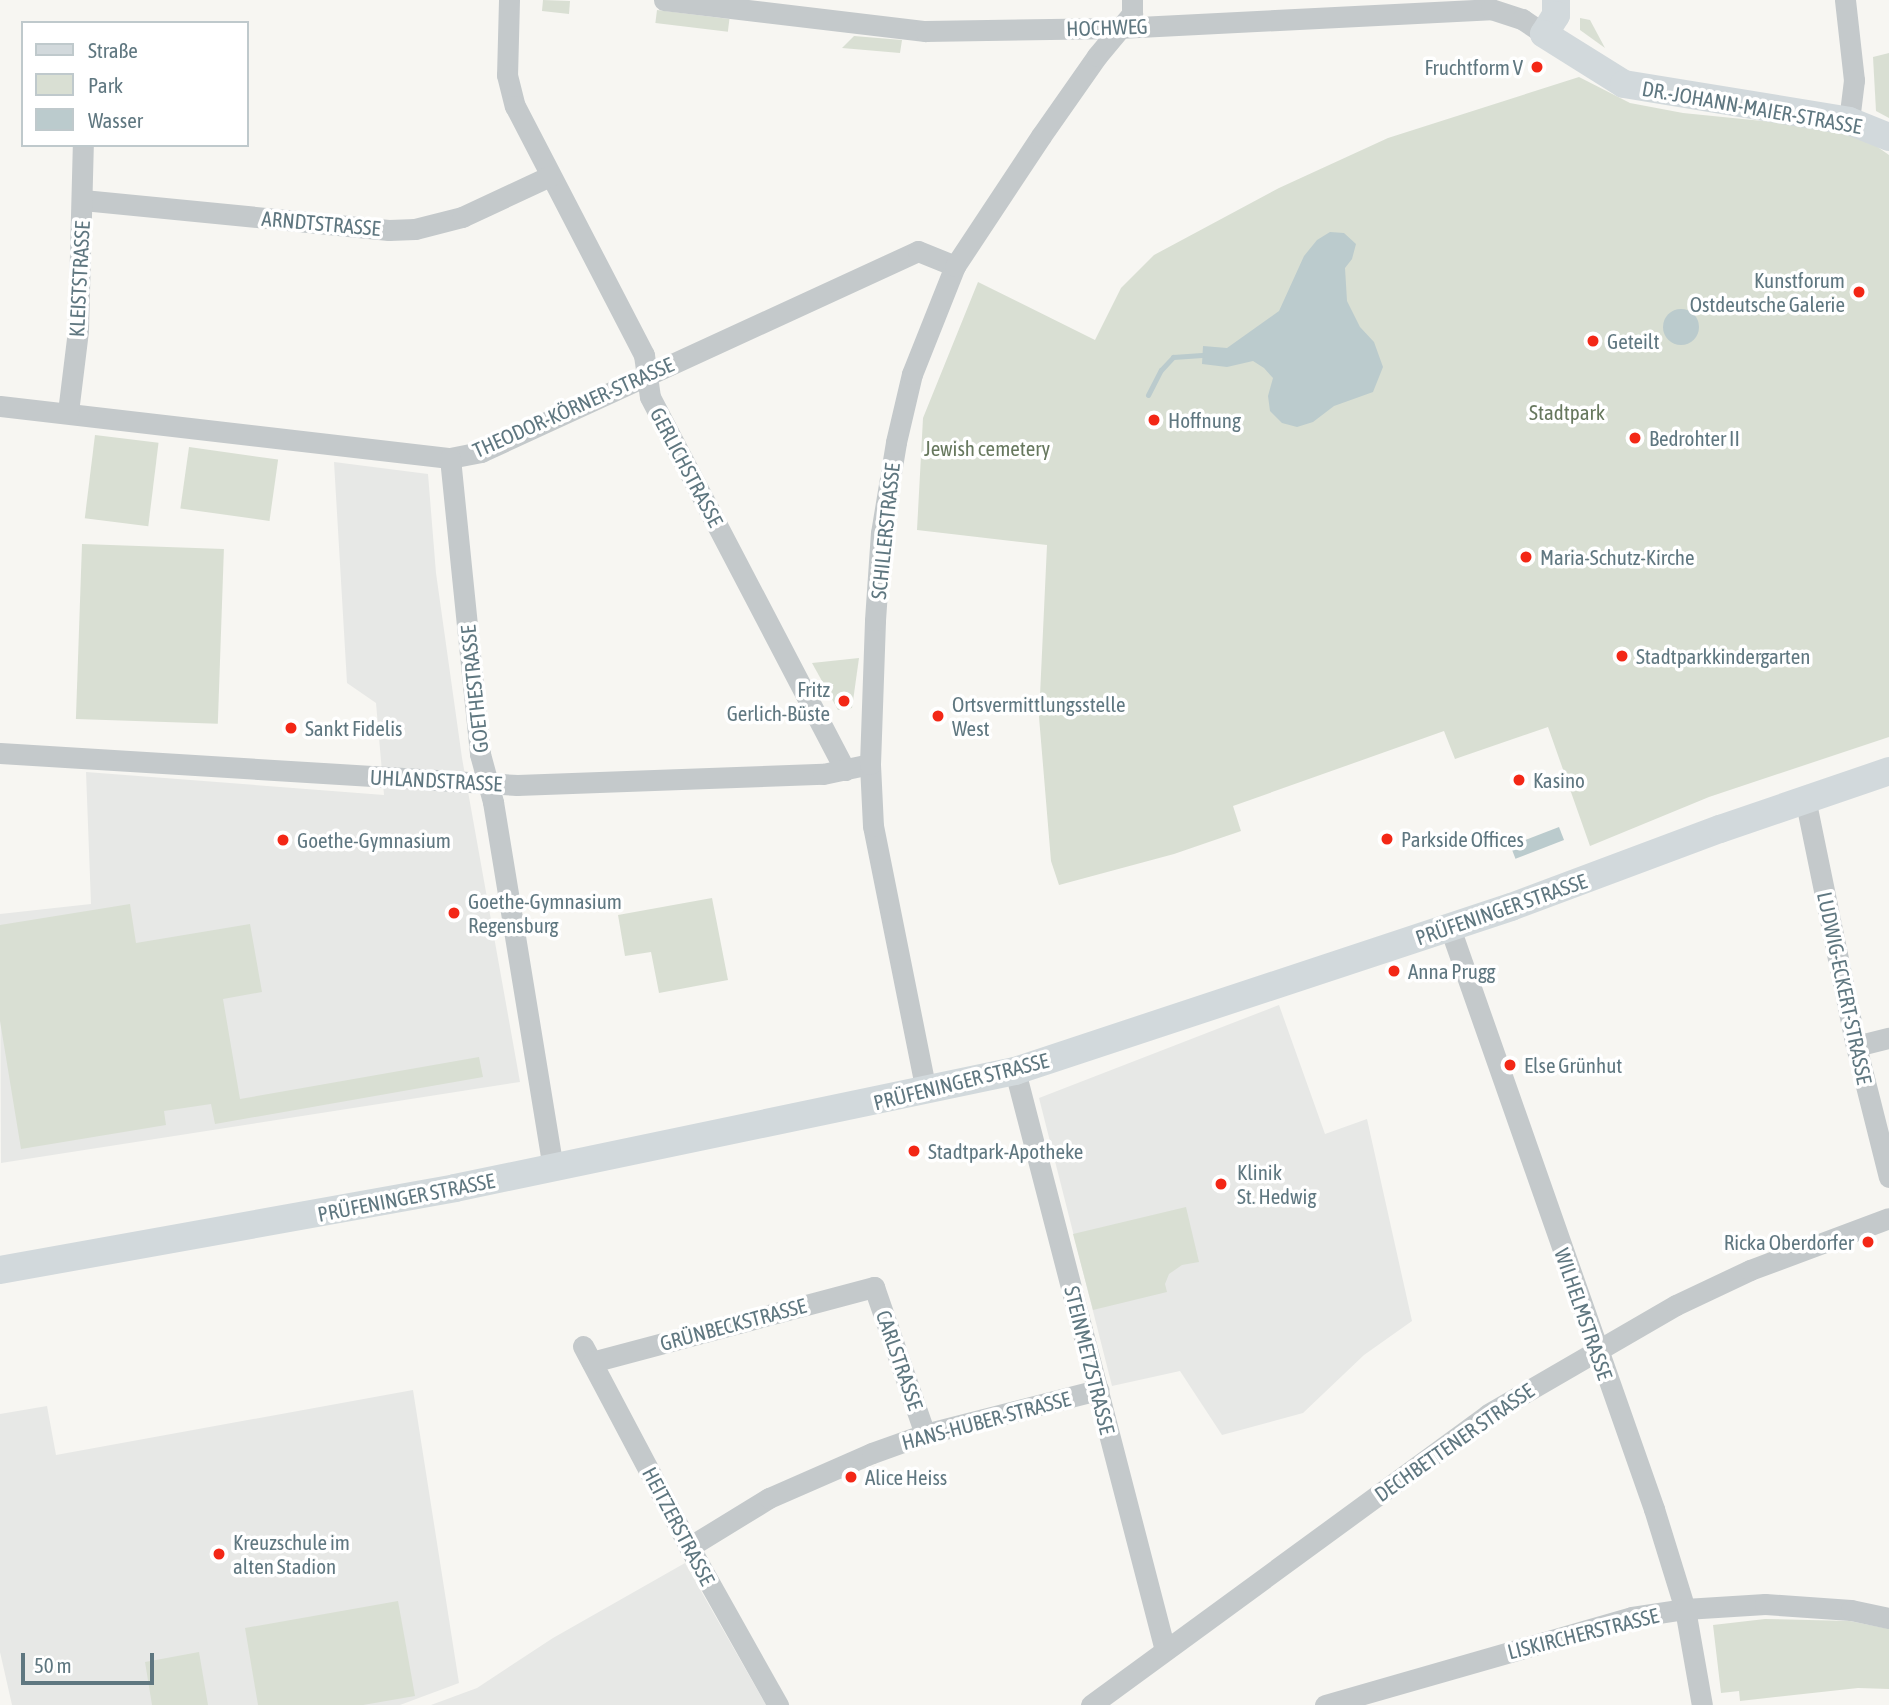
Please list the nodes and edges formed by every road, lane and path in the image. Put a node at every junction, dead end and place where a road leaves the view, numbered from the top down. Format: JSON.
{"nodes":[{"id":1,"x":509,"y":0,"type":"edge"},
{"id":2,"x":664,"y":0,"type":"edge"},
{"id":3,"x":1132,"y":0,"type":"edge"},
{"id":4,"x":1556,"y":0,"type":"edge"},
{"id":5,"x":1845,"y":0,"type":"edge"},
{"id":6,"x":784,"y":7,"type":"edge"},
{"id":7,"x":1119,"y":28,"type":"junction"},
{"id":8,"x":1544,"y":34,"type":"junction"},
{"id":9,"x":1849,"y":121,"type":"junction"},
{"id":10,"x":1889,"y":138,"type":"edge"},
{"id":11,"x":83,"y":147,"type":"edge"},
{"id":12,"x":550,"y":176,"type":"junction"},
{"id":13,"x":83,"y":200,"type":"junction"},
{"id":14,"x":955,"y":266,"type":"junction"},
{"id":15,"x":647,"y":375,"type":"junction"},
{"id":16,"x":0,"y":406,"type":"edge"},
{"id":17,"x":68,"y":412,"type":"junction"},
{"id":18,"x":450,"y":458,"type":"junction"},
{"id":19,"x":0,"y":753,"type":"edge"},
{"id":20,"x":870,"y":764,"type":"junction"},
{"id":21,"x":845,"y":770,"type":"junction"},
{"id":22,"x":1889,"y":771,"type":"edge"},
{"id":23,"x":488,"y":783,"type":"junction"},
{"id":24,"x":1805,"y":798,"type":"junction"},
{"id":25,"x":1450,"y":928,"type":"junction"},
{"id":26,"x":1889,"y":1038,"type":"edge"},
{"id":27,"x":1856,"y":1046,"type":"junction"},
{"id":28,"x":1015,"y":1071,"type":"junction"},
{"id":29,"x":926,"y":1091,"type":"junction"},
{"id":30,"x":553,"y":1167,"type":"junction"},
{"id":31,"x":1889,"y":1177,"type":"edge"},
{"id":32,"x":1889,"y":1219,"type":"edge"},
{"id":33,"x":0,"y":1270,"type":"edge"},
{"id":34,"x":874,"y":1287,"type":"joint"},
{"id":35,"x":1596,"y":1349,"type":"junction"},
{"id":36,"x":587,"y":1354,"type":"joint"},
{"id":37,"x":1098,"y":1390,"type":"junction"},
{"id":38,"x":925,"y":1434,"type":"junction"},
{"id":39,"x":689,"y":1547,"type":"junction"},
{"id":40,"x":1685,"y":1609,"type":"junction"},
{"id":41,"x":1889,"y":1618,"type":"edge"},
{"id":42,"x":1165,"y":1650,"type":"junction"},
{"id":43,"x":778,"y":1705,"type":"edge"},
{"id":44,"x":1091,"y":1705,"type":"edge"},
{"id":45,"x":1325,"y":1705,"type":"edge"},
{"id":46,"x":1702,"y":1705,"type":"edge"}],
"edges":[{"from":1,"to":12,"type":"street","name":"GERLICHSTRASSE"},
{"from":2,"to":6,"type":"street","name":"HOCHWEG"},
{"from":3,"to":7,"type":"street","name":"SCHILLERSTRASSE"},
{"from":4,"to":8,"type":"street"},
{"from":5,"to":9,"type":"street"},
{"from":6,"to":7,"type":"street","name":"HOCHWEG"},
{"from":7,"to":8,"type":"street","name":"HOCHWEG"},
{"from":7,"to":14,"type":"street","name":"SCHILLERSTRASSE"},
{"from":8,"to":9,"type":"street","name":"DR.-JOHANN-MAIER-STRASSE"},
{"from":9,"to":10,"type":"street","name":"DR.-JOHANN-MAIER-STRASSE"},
{"from":11,"to":13,"type":"street","name":"KLEISTSTRASSE"},
{"from":12,"to":13,"type":"street","name":"ARNDTSTRASSE"},
{"from":12,"to":15,"type":"street","name":"GERLICHSTRASSE"},
{"from":13,"to":17,"type":"street","name":"KLEISTSTRASSE"},
{"from":14,"to":15,"type":"street","name":"THEODOR-KÖRNER-STRASSE"},
{"from":14,"to":20,"type":"street","name":"SCHILLERSTRASSE"},
{"from":15,"to":18,"type":"street","name":"THEODOR-KÖRNER-STRASSE"},
{"from":15,"to":21,"type":"street","name":"GERLICHSTRASSE"},
{"from":16,"to":17,"type":"street","name":"THEODOR-KÖRNER-STRASSE"},
{"from":17,"to":18,"type":"street","name":"THEODOR-KÖRNER-STRASSE"},
{"from":18,"to":23,"type":"street","name":"GOETHESTRASSE"},
{"from":19,"to":23,"type":"street","name":"UHLANDSTRASSE"},
{"from":20,"to":21,"type":"street","name":"UHLANDSTRASSE"},
{"from":20,"to":29,"type":"street","name":"SCHILLERSTRASSE"},
{"from":21,"to":23,"type":"street","name":"UHLANDSTRASSE"},
{"from":22,"to":24,"type":"street","name":"PRÜFENINGER STRASSE"},
{"from":23,"to":30,"type":"street","name":"GOETHESTRASSE"},
{"from":24,"to":25,"type":"street","name":"PRÜFENINGER STRASSE"},
{"from":24,"to":27,"type":"street","name":"LUDWIG-ECKERT-STRASSE"},
{"from":25,"to":28,"type":"street","name":"PRÜFENINGER STRASSE"},
{"from":25,"to":35,"type":"street","name":"WILHELMSTRASSE"},
{"from":26,"to":27,"type":"street"},
{"from":27,"to":31,"type":"street","name":"LUDWIG-ECKERT-STRASSE"},
{"from":28,"to":29,"type":"street","name":"PRÜFENINGER STRASSE"},
{"from":28,"to":37,"type":"street","name":"STEINMETZSTRASSE"},
{"from":29,"to":30,"type":"street","name":"PRÜFENINGER STRASSE"},
{"from":30,"to":33,"type":"street","name":"PRÜFENINGER STRASSE"},
{"from":32,"to":35,"type":"street","name":"DECHBETTENER STRASSE"},
{"from":34,"to":36,"type":"street","name":"GRÜNBECKSTRASSE"},
{"from":34,"to":38,"type":"street","name":"CARLSTRASSE"},
{"from":35,"to":40,"type":"street","name":"WILHELMSTRASSE"},
{"from":35,"to":42,"type":"street","name":"DECHBETTENER STRASSE"},
{"from":36,"to":39,"type":"street","name":"HEITZERSTRASSE"},
{"from":37,"to":38,"type":"street","name":"HANS-HUBER-STRASSE"},
{"from":37,"to":42,"type":"street","name":"STEINMETZSTRASSE"},
{"from":38,"to":39,"type":"street","name":"HANS-HUBER-STRASSE"},
{"from":39,"to":43,"type":"street","name":"HEITZERSTRASSE"},
{"from":40,"to":41,"type":"street","name":"LISKIRCHERSTRASSE"},
{"from":40,"to":45,"type":"street","name":"LISKIRCHERSTRASSE"},
{"from":40,"to":46,"type":"street","name":"WILHELMSTRASSE"},
{"from":42,"to":44,"type":"street","name":"DECHBETTENER STRASSE"}]}
